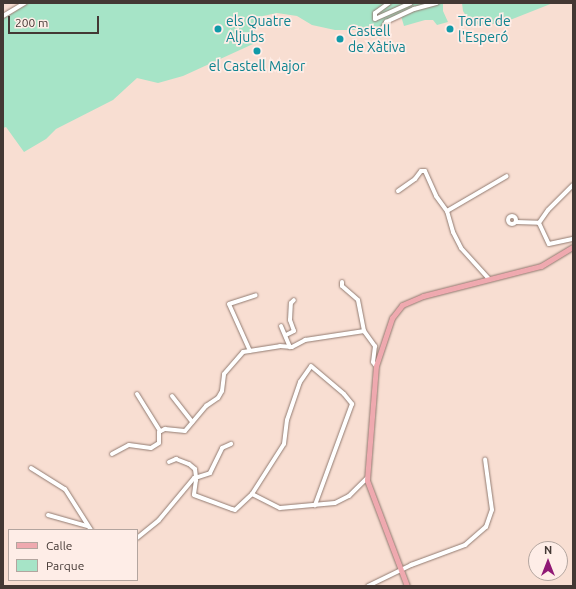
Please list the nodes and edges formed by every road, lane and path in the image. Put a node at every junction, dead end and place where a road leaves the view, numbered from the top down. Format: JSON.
{"nodes":[{"id":1,"x":25,"y":3,"type":"edge"},
{"id":2,"x":389,"y":3,"type":"edge"},
{"id":3,"x":411,"y":3,"type":"edge"},
{"id":4,"x":437,"y":3,"type":"edge"},
{"id":5,"x":3,"y":16,"type":"edge"},
{"id":6,"x":380,"y":33,"type":"dead end"},
{"id":7,"x":507,"y":176,"type":"dead end"},
{"id":8,"x":573,"y":185,"type":"edge"},
{"id":9,"x":398,"y":191,"type":"dead end"},
{"id":10,"x":447,"y":211,"type":"junction"},
{"id":11,"x":516,"y":222,"type":"dead end"},
{"id":12,"x":539,"y":223,"type":"junction"},
{"id":13,"x":573,"y":239,"type":"edge"},
{"id":14,"x":573,"y":247,"type":"edge"},
{"id":15,"x":489,"y":279,"type":"junction"},
{"id":16,"x":342,"y":282,"type":"dead end"},
{"id":17,"x":256,"y":296,"type":"dead end"},
{"id":18,"x":294,"y":300,"type":"dead end"},
{"id":19,"x":281,"y":326,"type":"dead end"},
{"id":20,"x":364,"y":331,"type":"junction"},
{"id":21,"x":286,"y":335,"type":"junction"},
{"id":22,"x":290,"y":347,"type":"junction"},
{"id":23,"x":250,"y":351,"type":"junction"},
{"id":24,"x":376,"y":366,"type":"junction"},
{"id":25,"x":137,"y":394,"type":"dead end"},
{"id":26,"x":172,"y":396,"type":"dead end"},
{"id":27,"x":192,"y":422,"type":"junction"},
{"id":28,"x":160,"y":431,"type":"junction"},
{"id":29,"x":231,"y":444,"type":"dead end"},
{"id":30,"x":112,"y":454,"type":"dead end"},
{"id":31,"x":484,"y":459,"type":"dead end"},
{"id":32,"x":169,"y":462,"type":"dead end"},
{"id":33,"x":31,"y":468,"type":"dead end"},
{"id":34,"x":196,"y":478,"type":"junction"},
{"id":35,"x":366,"y":478,"type":"junction"},
{"id":36,"x":252,"y":494,"type":"junction"},
{"id":37,"x":315,"y":505,"type":"junction"},
{"id":38,"x":48,"y":515,"type":"dead end"},
{"id":39,"x":87,"y":526,"type":"junction"},
{"id":40,"x":90,"y":529,"type":"edge"},
{"id":41,"x":138,"y":537,"type":"edge"},
{"id":42,"x":402,"y":570,"type":"junction"},
{"id":43,"x":368,"y":586,"type":"edge"},
{"id":44,"x":407,"y":586,"type":"edge"}],
"edges":[{"from":1,"to":5,"type":"street"},
{"from":2,"to":3,"type":"street"},
{"from":4,"to":6,"type":"street"},
{"from":7,"to":10,"type":"street"},
{"from":8,"to":12,"type":"street"},
{"from":9,"to":10,"type":"street"},
{"from":10,"to":15,"type":"street"},
{"from":11,"to":12,"type":"street"},
{"from":12,"to":13,"type":"street"},
{"from":14,"to":15,"type":"main road"},
{"from":15,"to":24,"type":"main road"},
{"from":16,"to":20,"type":"street"},
{"from":17,"to":23,"type":"street"},
{"from":18,"to":21,"type":"street"},
{"from":19,"to":21,"type":"street"},
{"from":20,"to":22,"type":"street"},
{"from":20,"to":24,"type":"street"},
{"from":21,"to":22,"type":"street"},
{"from":22,"to":23,"type":"street"},
{"from":23,"to":27,"type":"street"},
{"from":24,"to":35,"type":"main road"},
{"from":25,"to":28,"type":"street"},
{"from":26,"to":27,"type":"street"},
{"from":27,"to":28,"type":"street"},
{"from":28,"to":30,"type":"street"},
{"from":29,"to":34,"type":"street"},
{"from":31,"to":42,"type":"street"},
{"from":32,"to":34,"type":"street"},
{"from":33,"to":39,"type":"street"},
{"from":34,"to":36,"type":"street"},
{"from":34,"to":41,"type":"street"},
{"from":35,"to":37,"type":"street"},
{"from":35,"to":42,"type":"main road"},
{"from":36,"to":37,"type":"street"},
{"from":36,"to":37,"type":"street"},
{"from":38,"to":39,"type":"street"},
{"from":39,"to":40,"type":"street"},
{"from":42,"to":43,"type":"street"},
{"from":42,"to":44,"type":"main road"}]}
